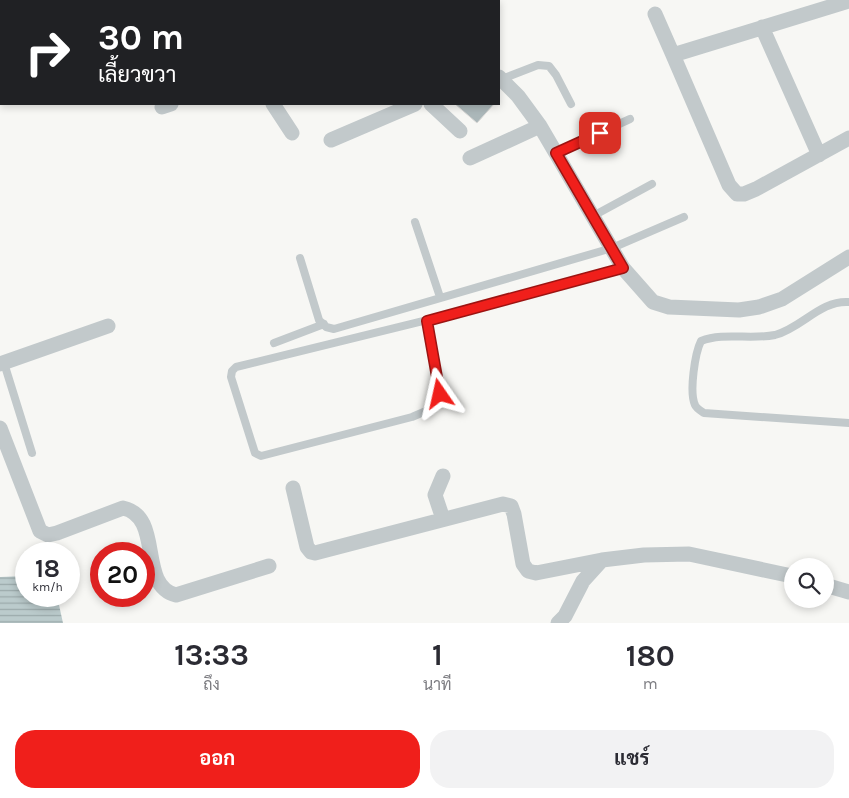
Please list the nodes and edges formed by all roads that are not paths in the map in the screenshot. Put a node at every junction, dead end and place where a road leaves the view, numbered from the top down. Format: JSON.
{"nodes":[{"id":1,"x":849,"y":2,"type":"edge"},
{"id":2,"x":655,"y":14,"type":"dead end"},
{"id":3,"x":762,"y":27,"type":"junction"},
{"id":4,"x":673,"y":55,"type":"junction"},
{"id":5,"x":500,"y":78,"type":"edge"},
{"id":6,"x":571,"y":104,"type":"dead end"},
{"id":7,"x":274,"y":105,"type":"edge"},
{"id":8,"x":413,"y":105,"type":"edge"},
{"id":9,"x":432,"y":105,"type":"edge"},
{"id":10,"x":630,"y":119,"type":"dead end"},
{"id":11,"x":540,"y":126,"type":"junction"},
{"id":12,"x":460,"y":131,"type":"dead end"},
{"id":13,"x":292,"y":133,"type":"dead end"},
{"id":14,"x":849,"y":138,"type":"edge"},
{"id":15,"x":331,"y":140,"type":"dead end"},
{"id":16,"x":556,"y":153,"type":"junction"},
{"id":17,"x":819,"y":155,"type":"junction"},
{"id":18,"x":470,"y":158,"type":"dead end"},
{"id":19,"x":652,"y":184,"type":"dead end"},
{"id":20,"x":593,"y":216,"type":"junction"},
{"id":21,"x":684,"y":216,"type":"dead end"},
{"id":22,"x":415,"y":222,"type":"dead end"},
{"id":23,"x":612,"y":248,"type":"junction"},
{"id":24,"x":849,"y":257,"type":"edge"},
{"id":25,"x":300,"y":258,"type":"dead end"},
{"id":26,"x":623,"y":268,"type":"junction"},
{"id":27,"x":440,"y":297,"type":"junction"},
{"id":28,"x":849,"y":302,"type":"edge"},
{"id":29,"x":427,"y":321,"type":"junction"},
{"id":30,"x":324,"y":324,"type":"junction"},
{"id":31,"x":108,"y":326,"type":"dead end"},
{"id":32,"x":274,"y":343,"type":"dead end"},
{"id":33,"x":2,"y":364,"type":"edge"},
{"id":34,"x":849,"y":423,"type":"edge"},
{"id":35,"x":0,"y":428,"type":"edge"},
{"id":36,"x":32,"y":453,"type":"dead end"},
{"id":37,"x":442,"y":476,"type":"dead end"},
{"id":38,"x":293,"y":488,"type":"dead end"},
{"id":39,"x":443,"y":518,"type":"junction"},
{"id":40,"x":602,"y":560,"type":"junction"},
{"id":41,"x":269,"y":566,"type":"dead end"},
{"id":42,"x":784,"y":574,"type":"edge"},
{"id":43,"x":834,"y":588,"type":"edge"},
{"id":44,"x":849,"y":592,"type":"edge"},
{"id":45,"x":558,"y":623,"type":"edge"}],
"edges":[{"from":1,"to":3,"type":"street"},
{"from":2,"to":4,"type":"street"},
{"from":3,"to":4,"type":"street"},
{"from":3,"to":17,"type":"street"},
{"from":4,"to":17,"type":"street"},
{"from":5,"to":6,"type":"lane"},
{"from":5,"to":11,"type":"street"},
{"from":7,"to":13,"type":"street"},
{"from":8,"to":15,"type":"street"},
{"from":9,"to":12,"type":"street"},
{"from":10,"to":16,"type":"lane"},
{"from":11,"to":16,"type":"street"},
{"from":11,"to":18,"type":"street"},
{"from":14,"to":17,"type":"street"},
{"from":16,"to":20,"type":"street"},
{"from":19,"to":20,"type":"lane"},
{"from":20,"to":23,"type":"street"},
{"from":21,"to":23,"type":"lane"},
{"from":22,"to":27,"type":"lane"},
{"from":23,"to":26,"type":"street"},
{"from":23,"to":27,"type":"lane"},
{"from":24,"to":26,"type":"street"},
{"from":25,"to":30,"type":"lane"},
{"from":26,"to":29,"type":"lane"},
{"from":27,"to":30,"type":"lane"},
{"from":28,"to":34,"type":"lane"},
{"from":29,"to":29,"type":"lane"},
{"from":30,"to":32,"type":"lane"},
{"from":31,"to":33,"type":"street"},
{"from":33,"to":36,"type":"lane"},
{"from":35,"to":41,"type":"street"},
{"from":37,"to":39,"type":"street"},
{"from":38,"to":39,"type":"street"},
{"from":39,"to":40,"type":"street"},
{"from":40,"to":42,"type":"street"},
{"from":40,"to":45,"type":"street"},
{"from":43,"to":44,"type":"street"}]}
